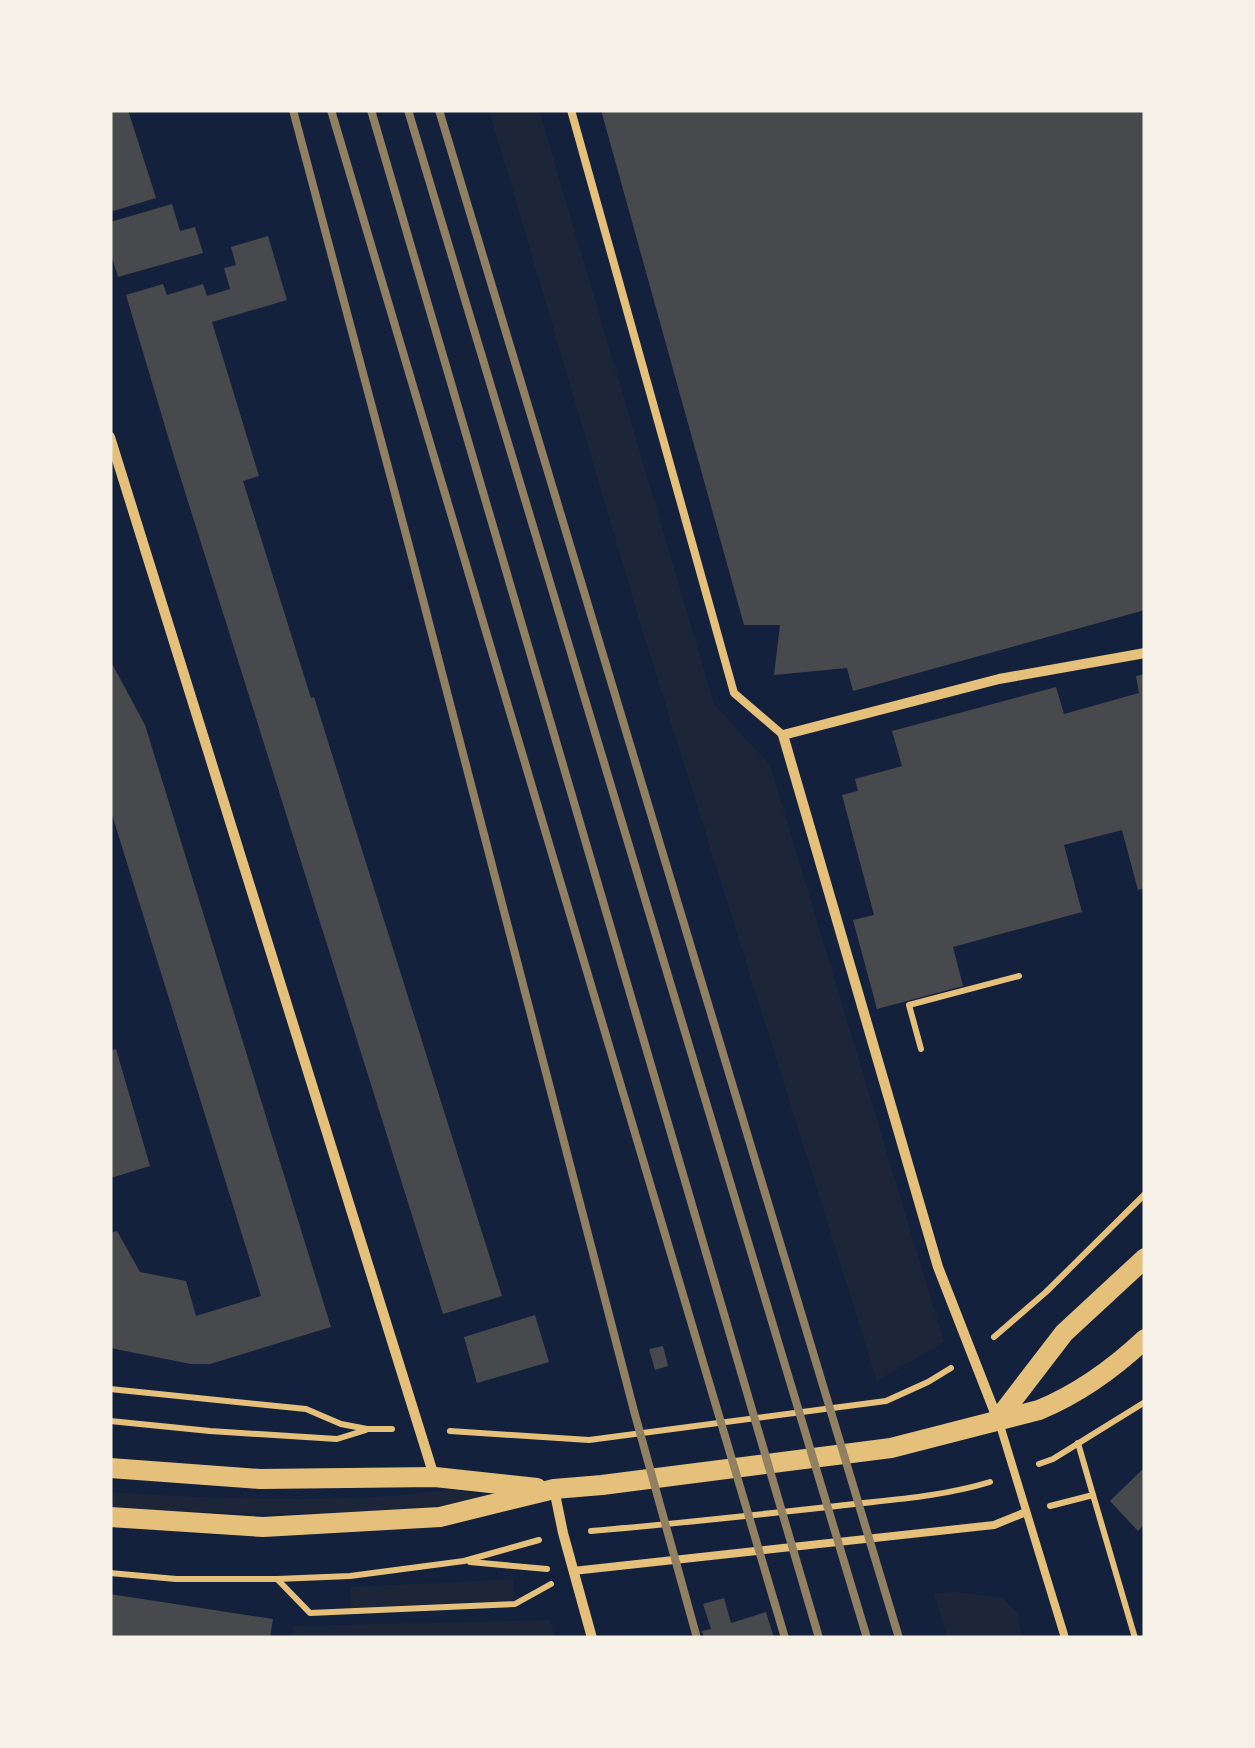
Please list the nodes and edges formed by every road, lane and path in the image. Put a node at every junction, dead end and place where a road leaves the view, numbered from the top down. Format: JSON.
{"nodes":[{"id":1,"x":570,"y":110,"type":"edge"},
{"id":2,"x":110,"y":438,"type":"edge"},
{"id":3,"x":1145,"y":654,"type":"edge"},
{"id":4,"x":783,"y":736,"type":"junction"},
{"id":5,"x":1019,"y":976,"type":"dead end"},
{"id":6,"x":921,"y":1050,"type":"dead end"},
{"id":7,"x":1145,"y":1194,"type":"edge"},
{"id":8,"x":1145,"y":1258,"type":"edge"},
{"id":9,"x":1145,"y":1340,"type":"edge"},
{"id":10,"x":973,"y":1355,"type":"junction"},
{"id":11,"x":110,"y":1389,"type":"edge"},
{"id":12,"x":998,"y":1419,"type":"junction"},
{"id":13,"x":110,"y":1421,"type":"edge"},
{"id":14,"x":367,"y":1429,"type":"junction"},
{"id":15,"x":420,"y":1430,"type":"junction"},
{"id":16,"x":1078,"y":1443,"type":"dead end"},
{"id":17,"x":110,"y":1468,"type":"edge"},
{"id":18,"x":435,"y":1477,"type":"junction"},
{"id":19,"x":554,"y":1489,"type":"junction"},
{"id":20,"x":1093,"y":1496,"type":"junction"},
{"id":21,"x":906,"y":1498,"type":"dead end"},
{"id":22,"x":1026,"y":1512,"type":"junction"},
{"id":23,"x":110,"y":1518,"type":"edge"},
{"id":24,"x":563,"y":1533,"type":"junction"},
{"id":25,"x":464,"y":1562,"type":"junction"},
{"id":26,"x":574,"y":1572,"type":"junction"},
{"id":27,"x":110,"y":1573,"type":"edge"},
{"id":28,"x":277,"y":1579,"type":"junction"},
{"id":29,"x":592,"y":1638,"type":"edge"},
{"id":30,"x":1065,"y":1638,"type":"edge"},
{"id":31,"x":1136,"y":1638,"type":"edge"}],
"edges":[{"from":1,"to":4,"type":"lane"},
{"from":2,"to":15,"type":"street"},
{"from":3,"to":4,"type":"street"},
{"from":4,"to":10,"type":"street"},
{"from":5,"to":6,"type":"path"},
{"from":7,"to":10,"type":"path"},
{"from":8,"to":12,"type":"main road"},
{"from":9,"to":12,"type":"main road"},
{"from":10,"to":12,"type":"street"},
{"from":10,"to":15,"type":"path"},
{"from":11,"to":14,"type":"path"},
{"from":12,"to":19,"type":"main road"},
{"from":12,"to":22,"type":"lane"},
{"from":13,"to":14,"type":"path"},
{"from":14,"to":15,"type":"path"},
{"from":15,"to":18,"type":"street"},
{"from":16,"to":20,"type":"path"},
{"from":17,"to":18,"type":"main road"},
{"from":18,"to":19,"type":"main road"},
{"from":19,"to":23,"type":"main road"},
{"from":19,"to":24,"type":"street"},
{"from":20,"to":22,"type":"path"},
{"from":20,"to":31,"type":"path"},
{"from":21,"to":24,"type":"path"},
{"from":22,"to":26,"type":"lane"},
{"from":22,"to":30,"type":"lane"},
{"from":24,"to":25,"type":"path"},
{"from":24,"to":26,"type":"street"},
{"from":25,"to":26,"type":"path"},
{"from":25,"to":28,"type":"path"},
{"from":26,"to":28,"type":"path"},
{"from":26,"to":29,"type":"street"},
{"from":27,"to":28,"type":"path"}]}
